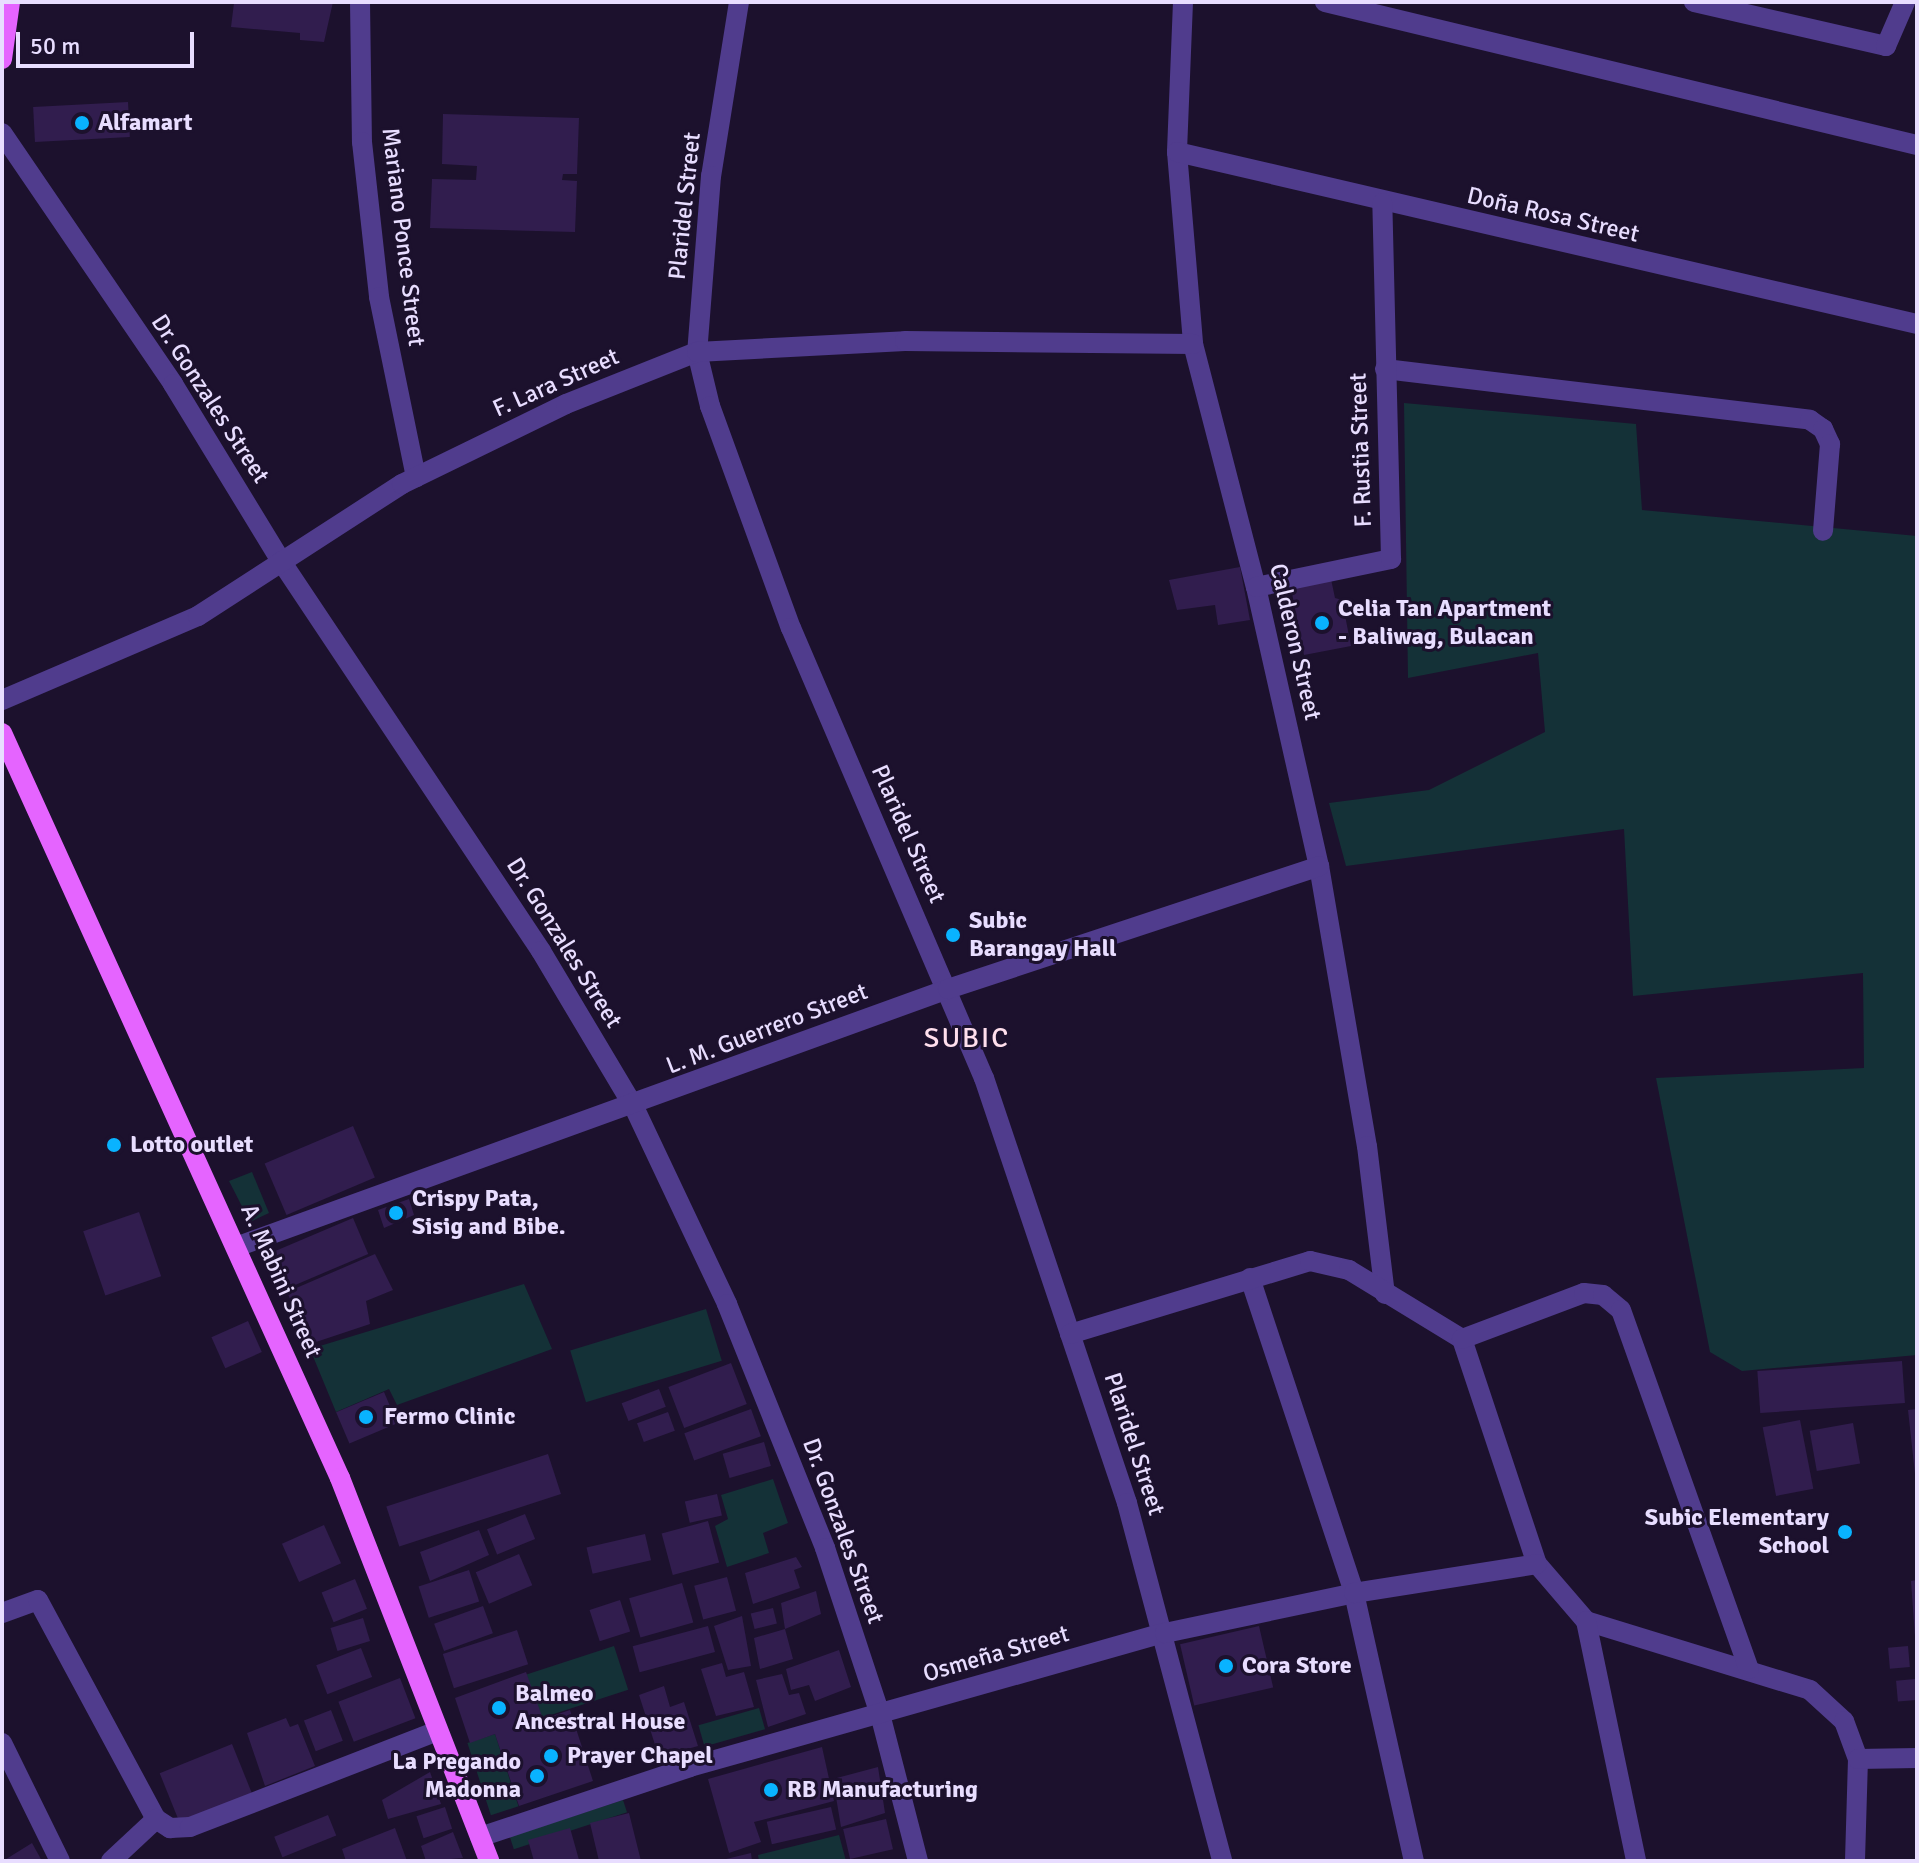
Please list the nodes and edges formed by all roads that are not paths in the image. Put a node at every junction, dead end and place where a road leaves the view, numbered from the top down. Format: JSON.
{"nodes":[{"id":1,"x":10,"y":2,"type":"edge"},
{"id":2,"x":360,"y":2,"type":"edge"},
{"id":3,"x":739,"y":2,"type":"edge"},
{"id":4,"x":1183,"y":2,"type":"edge"},
{"id":5,"x":1325,"y":2,"type":"edge"},
{"id":6,"x":1694,"y":2,"type":"edge"},
{"id":7,"x":1905,"y":2,"type":"edge"},
{"id":8,"x":1733,"y":6,"type":"edge"},
{"id":9,"x":2,"y":59,"type":"edge"},
{"id":10,"x":2,"y":133,"type":"edge"},
{"id":11,"x":1917,"y":145,"type":"edge"},
{"id":12,"x":1177,"y":152,"type":"junction"},
{"id":13,"x":1382,"y":203,"type":"junction"},
{"id":14,"x":1917,"y":324,"type":"edge"},
{"id":15,"x":1193,"y":344,"type":"junction"},
{"id":16,"x":697,"y":352,"type":"junction"},
{"id":17,"x":1385,"y":369,"type":"junction"},
{"id":18,"x":416,"y":477,"type":"junction"},
{"id":19,"x":1823,"y":531,"type":"dead end"},
{"id":20,"x":281,"y":561,"type":"junction"},
{"id":21,"x":1256,"y":587,"type":"junction"},
{"id":22,"x":2,"y":700,"type":"edge"},
{"id":23,"x":2,"y":733,"type":"edge"},
{"id":24,"x":1319,"y":866,"type":"junction"},
{"id":25,"x":948,"y":989,"type":"junction"},
{"id":26,"x":634,"y":1107,"type":"junction"},
{"id":27,"x":236,"y":1247,"type":"junction"},
{"id":28,"x":1250,"y":1278,"type":"junction"},
{"id":29,"x":1385,"y":1294,"type":"junction"},
{"id":30,"x":1070,"y":1334,"type":"junction"},
{"id":31,"x":1462,"y":1339,"type":"junction"},
{"id":32,"x":1537,"y":1564,"type":"junction"},
{"id":33,"x":1354,"y":1593,"type":"junction"},
{"id":34,"x":2,"y":1613,"type":"edge"},
{"id":35,"x":1586,"y":1621,"type":"junction"},
{"id":36,"x":1165,"y":1633,"type":"junction"},
{"id":37,"x":1749,"y":1669,"type":"junction"},
{"id":38,"x":880,"y":1714,"type":"junction"},
{"id":39,"x":437,"y":1731,"type":"junction"},
{"id":40,"x":2,"y":1743,"type":"edge"},
{"id":41,"x":1917,"y":1758,"type":"edge"},
{"id":42,"x":1858,"y":1759,"type":"junction"},
{"id":43,"x":156,"y":1819,"type":"junction"},
{"id":44,"x":480,"y":1837,"type":"junction"},
{"id":45,"x":60,"y":1861,"type":"edge"},
{"id":46,"x":111,"y":1861,"type":"edge"},
{"id":47,"x":489,"y":1861,"type":"edge"},
{"id":48,"x":918,"y":1861,"type":"edge"},
{"id":49,"x":1222,"y":1861,"type":"edge"},
{"id":50,"x":1414,"y":1861,"type":"edge"},
{"id":51,"x":1636,"y":1861,"type":"edge"},
{"id":52,"x":1855,"y":1861,"type":"edge"}],
"edges":[{"from":1,"to":9,"type":"main road"},
{"from":2,"to":18,"type":"street","name":"Mariano Ponce Street"},
{"from":3,"to":16,"type":"street","name":"Plaridel Street"},
{"from":4,"to":12,"type":"street","name":"Calderon Street"},
{"from":5,"to":11,"type":"street"},
{"from":6,"to":8,"type":"street"},
{"from":7,"to":8,"type":"street"},
{"from":10,"to":20,"type":"street","name":"Dr. Gonzales Street"},
{"from":12,"to":13,"type":"street","name":"Doña Rosa Street"},
{"from":12,"to":15,"type":"street","name":"Calderon Street"},
{"from":13,"to":14,"type":"street","name":"Doña Rosa Street"},
{"from":13,"to":17,"type":"street","name":"F. Rustia Street"},
{"from":15,"to":16,"type":"street","name":"F. Lara Street"},
{"from":15,"to":21,"type":"street","name":"Calderon Street"},
{"from":16,"to":18,"type":"street","name":"F. Lara Street"},
{"from":16,"to":25,"type":"street","name":"Plaridel Street"},
{"from":17,"to":19,"type":"street"},
{"from":17,"to":21,"type":"street","name":"F. Rustia Street"},
{"from":18,"to":20,"type":"street","name":"F. Lara Street"},
{"from":20,"to":22,"type":"street","name":"F. Lara Street"},
{"from":20,"to":26,"type":"street","name":"Dr. Gonzales Street"},
{"from":21,"to":24,"type":"street","name":"Calderon Street"},
{"from":23,"to":27,"type":"main road","name":"A. Mabini Street"},
{"from":24,"to":25,"type":"street","name":"L. M. Guerrero Street"},
{"from":24,"to":29,"type":"street","name":"Calderon Street"},
{"from":25,"to":26,"type":"street","name":"L. M. Guerrero Street"},
{"from":25,"to":30,"type":"street","name":"Plaridel Street"},
{"from":26,"to":27,"type":"street","name":"L. M. Guerrero Street"},
{"from":26,"to":38,"type":"street","name":"Dr. Gonzales Street"},
{"from":27,"to":39,"type":"main road","name":"A. Mabini Street"},
{"from":28,"to":29,"type":"street"},
{"from":28,"to":30,"type":"street"},
{"from":28,"to":33,"type":"street"},
{"from":29,"to":31,"type":"street"},
{"from":30,"to":36,"type":"street","name":"Plaridel Street"},
{"from":31,"to":32,"type":"street"},
{"from":31,"to":37,"type":"street"},
{"from":32,"to":33,"type":"street","name":"Osmeña Street"},
{"from":32,"to":35,"type":"street"},
{"from":33,"to":36,"type":"street","name":"Osmeña Street"},
{"from":33,"to":50,"type":"street"},
{"from":34,"to":43,"type":"street"},
{"from":35,"to":37,"type":"street"},
{"from":35,"to":51,"type":"street"},
{"from":36,"to":38,"type":"street","name":"Osmeña Street"},
{"from":36,"to":49,"type":"street","name":"Plaridel Street"},
{"from":37,"to":42,"type":"street"},
{"from":38,"to":44,"type":"street","name":"Osmeña Street"},
{"from":38,"to":48,"type":"street","name":"Dr. Gonzales Street"},
{"from":39,"to":43,"type":"street"},
{"from":39,"to":44,"type":"main road","name":"A. Mabini Street"},
{"from":40,"to":45,"type":"street"},
{"from":41,"to":42,"type":"street"},
{"from":42,"to":52,"type":"street"},
{"from":43,"to":46,"type":"street"},
{"from":44,"to":47,"type":"main road","name":"A. Mabini Street"}]}
